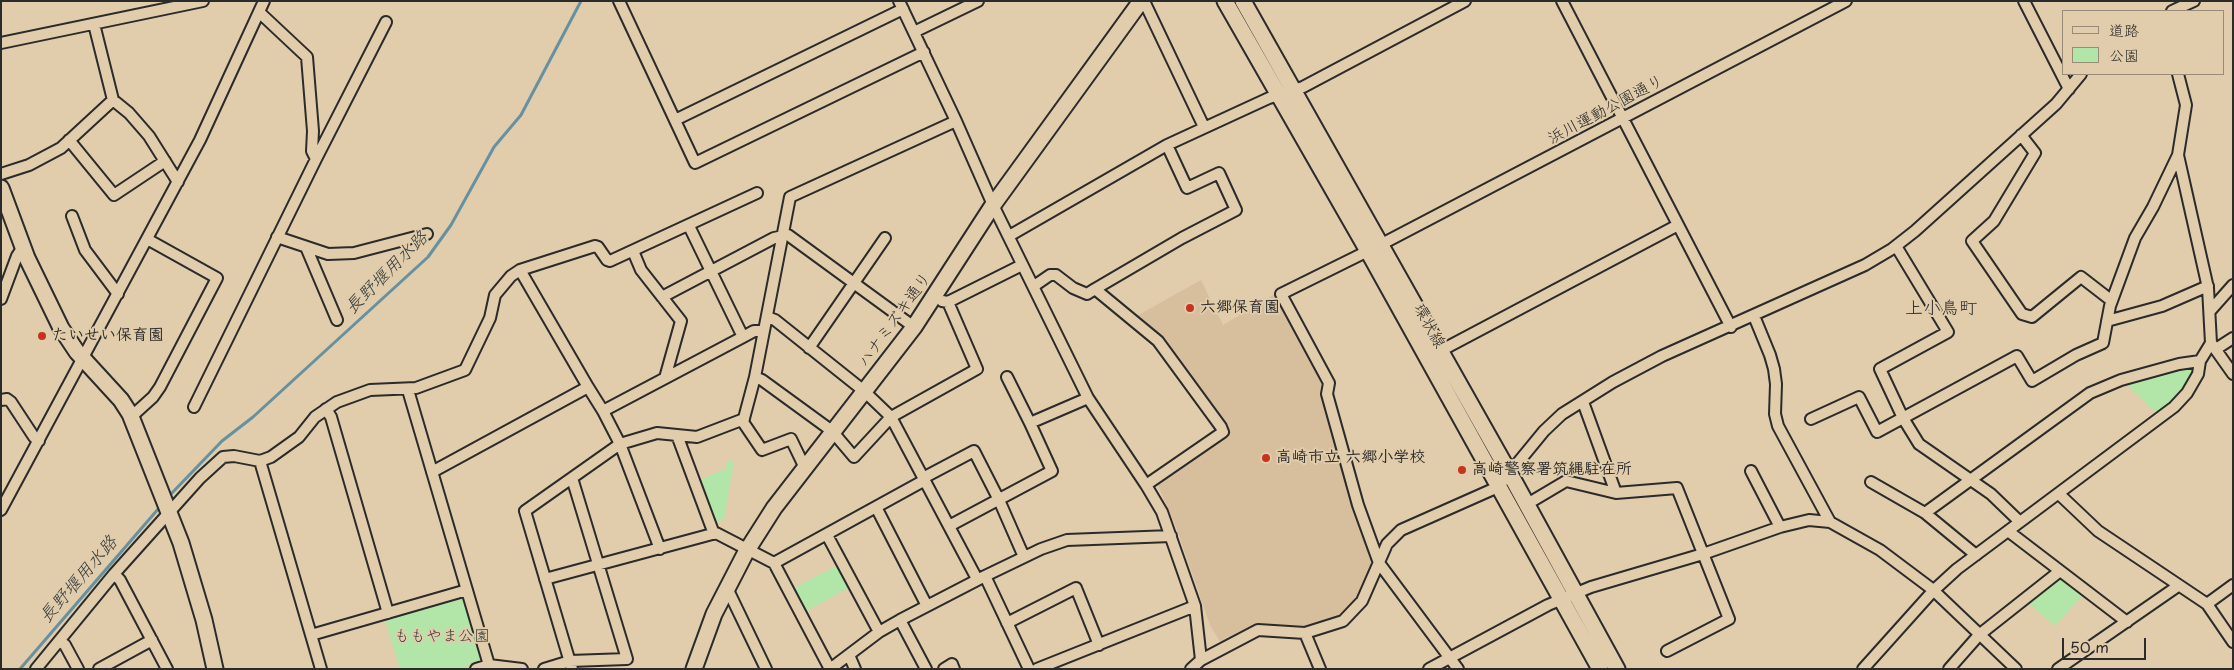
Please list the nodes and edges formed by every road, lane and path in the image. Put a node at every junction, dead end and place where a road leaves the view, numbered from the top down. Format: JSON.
{"nodes":[{"id":1,"x":203,"y":1,"type":"edge"},
{"id":2,"x":264,"y":1,"type":"edge"},
{"id":3,"x":619,"y":1,"type":"edge"},
{"id":4,"x":978,"y":1,"type":"edge"},
{"id":5,"x":1142,"y":1,"type":"edge"},
{"id":6,"x":1225,"y":1,"type":"edge"},
{"id":7,"x":1243,"y":1,"type":"edge"},
{"id":8,"x":1465,"y":1,"type":"edge"},
{"id":9,"x":1562,"y":1,"type":"edge"},
{"id":10,"x":1846,"y":1,"type":"edge"},
{"id":11,"x":2024,"y":1,"type":"edge"},
{"id":12,"x":2194,"y":1,"type":"edge"},
{"id":13,"x":901,"y":5,"type":"edge"},
{"id":14,"x":2178,"y":8,"type":"edge"},
{"id":15,"x":259,"y":12,"type":"junction"},
{"id":16,"x":386,"y":22,"type":"dead end"},
{"id":17,"x":94,"y":24,"type":"junction"},
{"id":18,"x":914,"y":32,"type":"junction"},
{"id":19,"x":1,"y":43,"type":"edge"},
{"id":20,"x":924,"y":52,"type":"junction"},
{"id":21,"x":2080,"y":75,"type":"edge"},
{"id":22,"x":2178,"y":75,"type":"edge"},
{"id":23,"x":2069,"y":89,"type":"junction"},
{"id":24,"x":1293,"y":90,"type":"junction"},
{"id":25,"x":1279,"y":94,"type":"junction"},
{"id":26,"x":113,"y":100,"type":"junction"},
{"id":27,"x":1622,"y":118,"type":"junction"},
{"id":28,"x":674,"y":120,"type":"junction"},
{"id":29,"x":956,"y":121,"type":"junction"},
{"id":30,"x":1204,"y":127,"type":"junction"},
{"id":31,"x":2021,"y":135,"type":"junction"},
{"id":32,"x":69,"y":140,"type":"junction"},
{"id":33,"x":1167,"y":144,"type":"junction"},
{"id":34,"x":2178,"y":155,"type":"junction"},
{"id":35,"x":316,"y":159,"type":"junction"},
{"id":36,"x":165,"y":161,"type":"junction"},
{"id":37,"x":1,"y":174,"type":"edge"},
{"id":38,"x":178,"y":182,"type":"junction"},
{"id":39,"x":1,"y":188,"type":"edge"},
{"id":40,"x":757,"y":193,"type":"dead end"},
{"id":41,"x":993,"y":206,"type":"junction"},
{"id":42,"x":72,"y":216,"type":"dead end"},
{"id":43,"x":1678,"y":225,"type":"junction"},
{"id":44,"x":688,"y":226,"type":"junction"},
{"id":45,"x":427,"y":234,"type":"dead end"},
{"id":46,"x":278,"y":236,"type":"junction"},
{"id":47,"x":782,"y":236,"type":"junction"},
{"id":48,"x":1009,"y":236,"type":"junction"},
{"id":49,"x":885,"y":238,"type":"dead end"},
{"id":50,"x":147,"y":239,"type":"junction"},
{"id":51,"x":1896,"y":246,"type":"junction"},
{"id":52,"x":23,"y":247,"type":"junction"},
{"id":53,"x":306,"y":247,"type":"junction"},
{"id":54,"x":1374,"y":248,"type":"junction"},
{"id":55,"x":633,"y":251,"type":"junction"},
{"id":56,"x":1022,"y":265,"type":"junction"},
{"id":57,"x":520,"y":270,"type":"junction"},
{"id":58,"x":710,"y":271,"type":"junction"},
{"id":59,"x":853,"y":283,"type":"junction"},
{"id":60,"x":2233,"y":285,"type":"edge"},
{"id":61,"x":1034,"y":286,"type":"junction"},
{"id":62,"x":2208,"y":286,"type":"junction"},
{"id":63,"x":1095,"y":289,"type":"junction"},
{"id":64,"x":118,"y":294,"type":"junction"},
{"id":65,"x":662,"y":297,"type":"junction"},
{"id":66,"x":1,"y":299,"type":"edge"},
{"id":67,"x":2112,"y":300,"type":"junction"},
{"id":68,"x":941,"y":301,"type":"junction"},
{"id":69,"x":2210,"y":311,"type":"junction"},
{"id":70,"x":1754,"y":316,"type":"junction"},
{"id":71,"x":767,"y":317,"type":"junction"},
{"id":72,"x":337,"y":320,"type":"dead end"},
{"id":73,"x":2108,"y":321,"type":"junction"},
{"id":74,"x":1731,"y":326,"type":"junction"},
{"id":75,"x":914,"y":327,"type":"junction"},
{"id":76,"x":763,"y":331,"type":"junction"},
{"id":77,"x":743,"y":337,"type":"junction"},
{"id":78,"x":2233,"y":338,"type":"edge"},
{"id":79,"x":2214,"y":346,"type":"junction"},
{"id":80,"x":809,"y":348,"type":"junction"},
{"id":81,"x":1440,"y":351,"type":"junction"},
{"id":82,"x":84,"y":359,"type":"junction"},
{"id":83,"x":2200,"y":361,"type":"junction"},
{"id":84,"x":2233,"y":374,"type":"edge"},
{"id":85,"x":755,"y":377,"type":"junction"},
{"id":86,"x":664,"y":378,"type":"junction"},
{"id":87,"x":1007,"y":378,"type":"dead end"},
{"id":88,"x":588,"y":387,"type":"junction"},
{"id":89,"x":408,"y":390,"type":"junction"},
{"id":90,"x":864,"y":391,"type":"junction"},
{"id":91,"x":1088,"y":398,"type":"junction"},
{"id":92,"x":1,"y":400,"type":"edge"},
{"id":93,"x":1583,"y":402,"type":"junction"},
{"id":94,"x":194,"y":407,"type":"dead end"},
{"id":95,"x":326,"y":409,"type":"junction"},
{"id":96,"x":604,"y":411,"type":"junction"},
{"id":97,"x":131,"y":417,"type":"junction"},
{"id":98,"x":891,"y":417,"type":"junction"},
{"id":99,"x":1903,"y":418,"type":"junction"},
{"id":100,"x":744,"y":419,"type":"junction"},
{"id":101,"x":1811,"y":419,"type":"dead end"},
{"id":102,"x":1030,"y":424,"type":"junction"},
{"id":103,"x":832,"y":431,"type":"junction"},
{"id":104,"x":676,"y":435,"type":"junction"},
{"id":105,"x":39,"y":442,"type":"junction"},
{"id":106,"x":620,"y":444,"type":"junction"},
{"id":107,"x":260,"y":461,"type":"junction"},
{"id":108,"x":804,"y":466,"type":"junction"},
{"id":109,"x":1751,"y":471,"type":"dead end"},
{"id":110,"x":432,"y":472,"type":"junction"},
{"id":111,"x":1510,"y":473,"type":"junction"},
{"id":112,"x":572,"y":478,"type":"junction"},
{"id":113,"x":924,"y":479,"type":"junction"},
{"id":114,"x":1971,"y":479,"type":"junction"},
{"id":115,"x":1871,"y":482,"type":"dead end"},
{"id":116,"x":1146,"y":485,"type":"junction"},
{"id":117,"x":1498,"y":488,"type":"junction"},
{"id":118,"x":1616,"y":493,"type":"junction"},
{"id":119,"x":2059,"y":494,"type":"junction"},
{"id":120,"x":1000,"y":500,"type":"junction"},
{"id":121,"x":1534,"y":500,"type":"dead end"},
{"id":122,"x":876,"y":507,"type":"junction"},
{"id":123,"x":1,"y":510,"type":"edge"},
{"id":124,"x":170,"y":512,"type":"junction"},
{"id":125,"x":1925,"y":513,"type":"junction"},
{"id":126,"x":1830,"y":522,"type":"junction"},
{"id":127,"x":2020,"y":522,"type":"junction"},
{"id":128,"x":949,"y":526,"type":"junction"},
{"id":129,"x":1780,"y":527,"type":"junction"},
{"id":130,"x":2008,"y":531,"type":"junction"},
{"id":131,"x":714,"y":534,"type":"junction"},
{"id":132,"x":827,"y":535,"type":"junction"},
{"id":133,"x":1171,"y":536,"type":"junction"},
{"id":134,"x":660,"y":549,"type":"junction"},
{"id":135,"x":748,"y":549,"type":"junction"},
{"id":136,"x":1704,"y":554,"type":"junction"},
{"id":137,"x":1976,"y":555,"type":"junction"},
{"id":138,"x":1024,"y":557,"type":"junction"},
{"id":139,"x":774,"y":563,"type":"junction"},
{"id":140,"x":1379,"y":563,"type":"junction"},
{"id":141,"x":599,"y":566,"type":"junction"},
{"id":142,"x":2060,"y":571,"type":"junction"},
{"id":143,"x":114,"y":574,"type":"junction"},
{"id":144,"x":981,"y":577,"type":"junction"},
{"id":145,"x":545,"y":579,"type":"junction"},
{"id":146,"x":2233,"y":585,"type":"edge"},
{"id":147,"x":2178,"y":586,"type":"junction"},
{"id":148,"x":727,"y":588,"type":"junction"},
{"id":149,"x":467,"y":590,"type":"junction"},
{"id":150,"x":1934,"y":591,"type":"junction"},
{"id":151,"x":1577,"y":593,"type":"junction"},
{"id":152,"x":1561,"y":600,"type":"junction"},
{"id":153,"x":2207,"y":604,"type":"junction"},
{"id":154,"x":927,"y":606,"type":"junction"},
{"id":155,"x":1195,"y":606,"type":"junction"},
{"id":156,"x":388,"y":613,"type":"junction"},
{"id":157,"x":900,"y":620,"type":"junction"},
{"id":158,"x":2127,"y":622,"type":"junction"},
{"id":159,"x":1007,"y":623,"type":"junction"},
{"id":160,"x":879,"y":632,"type":"junction"},
{"id":161,"x":1305,"y":633,"type":"junction"},
{"id":162,"x":1979,"y":635,"type":"junction"},
{"id":163,"x":311,"y":636,"type":"junction"},
{"id":164,"x":152,"y":640,"type":"junction"},
{"id":165,"x":59,"y":641,"type":"junction"},
{"id":166,"x":2233,"y":642,"type":"edge"},
{"id":167,"x":1099,"y":645,"type":"junction"},
{"id":168,"x":1667,"y":650,"type":"dead end"},
{"id":169,"x":849,"y":655,"type":"junction"},
{"id":170,"x":1450,"y":657,"type":"junction"},
{"id":171,"x":489,"y":665,"type":"junction"},
{"id":172,"x":571,"y":665,"type":"edge"},
{"id":173,"x":1197,"y":666,"type":"edge"},
{"id":174,"x":36,"y":669,"type":"edge"},
{"id":175,"x":78,"y":669,"type":"edge"},
{"id":176,"x":98,"y":669,"type":"edge"},
{"id":177,"x":167,"y":669,"type":"edge"},
{"id":178,"x":214,"y":669,"type":"edge"},
{"id":179,"x":320,"y":669,"type":"edge"},
{"id":180,"x":476,"y":669,"type":"edge"},
{"id":181,"x":522,"y":669,"type":"edge"},
{"id":182,"x":544,"y":669,"type":"edge"},
{"id":183,"x":694,"y":669,"type":"edge"},
{"id":184,"x":766,"y":669,"type":"edge"},
{"id":185,"x":855,"y":669,"type":"edge"},
{"id":186,"x":926,"y":669,"type":"edge"},
{"id":187,"x":944,"y":669,"type":"edge"},
{"id":188,"x":954,"y":669,"type":"edge"},
{"id":189,"x":1029,"y":669,"type":"edge"},
{"id":190,"x":1037,"y":669,"type":"edge"},
{"id":191,"x":1320,"y":669,"type":"edge"},
{"id":192,"x":1429,"y":669,"type":"edge"},
{"id":193,"x":1458,"y":669,"type":"edge"},
{"id":194,"x":1600,"y":669,"type":"edge"},
{"id":195,"x":1617,"y":669,"type":"edge"},
{"id":196,"x":1863,"y":669,"type":"edge"},
{"id":197,"x":1949,"y":669,"type":"edge"},
{"id":198,"x":2016,"y":669,"type":"edge"},
{"id":199,"x":2058,"y":669,"type":"edge"}],
"edges":[{"from":1,"to":17,"type":"street"},
{"from":2,"to":15,"type":"street"},
{"from":3,"to":28,"type":"street"},
{"from":4,"to":18,"type":"street"},
{"from":5,"to":30,"type":"street"},
{"from":5,"to":41,"type":"street","name":"ハナミズキ通り"},
{"from":6,"to":25,"type":"street","name":"環状線"},
{"from":7,"to":24,"type":"street","name":"環状線"},
{"from":8,"to":24,"type":"street"},
{"from":9,"to":27,"type":"street"},
{"from":10,"to":27,"type":"street","name":"浜川運動公園通り"},
{"from":11,"to":23,"type":"street"},
{"from":12,"to":14,"type":"street"},
{"from":13,"to":18,"type":"street"},
{"from":13,"to":28,"type":"street"},
{"from":15,"to":35,"type":"street"},
{"from":15,"to":38,"type":"street"},
{"from":16,"to":35,"type":"street"},
{"from":17,"to":19,"type":"street"},
{"from":17,"to":26,"type":"street"},
{"from":18,"to":20,"type":"street"},
{"from":20,"to":28,"type":"street"},
{"from":20,"to":29,"type":"street"},
{"from":21,"to":23,"type":"street"},
{"from":22,"to":34,"type":"street"},
{"from":23,"to":31,"type":"street"},
{"from":24,"to":25,"type":"street"},
{"from":24,"to":54,"type":"street","name":"環状線"},
{"from":25,"to":30,"type":"street"},
{"from":25,"to":54,"type":"street","name":"環状線"},
{"from":26,"to":32,"type":"street"},
{"from":26,"to":36,"type":"street"},
{"from":27,"to":43,"type":"street"},
{"from":27,"to":54,"type":"street","name":"浜川運動公園通り"},
{"from":29,"to":41,"type":"street"},
{"from":29,"to":47,"type":"street"},
{"from":30,"to":33,"type":"street"},
{"from":31,"to":51,"type":"street"},
{"from":31,"to":67,"type":"street"},
{"from":32,"to":36,"type":"street"},
{"from":32,"to":37,"type":"street"},
{"from":33,"to":48,"type":"street"},
{"from":33,"to":63,"type":"street"},
{"from":34,"to":62,"type":"street"},
{"from":34,"to":67,"type":"street"},
{"from":35,"to":46,"type":"street"},
{"from":36,"to":38,"type":"street"},
{"from":38,"to":50,"type":"street"},
{"from":39,"to":52,"type":"street"},
{"from":40,"to":44,"type":"street"},
{"from":41,"to":48,"type":"street"},
{"from":41,"to":68,"type":"street","name":"ハナミズキ通り"},
{"from":42,"to":64,"type":"street"},
{"from":43,"to":74,"type":"street"},
{"from":43,"to":81,"type":"street"},
{"from":44,"to":55,"type":"street"},
{"from":44,"to":58,"type":"street"},
{"from":45,"to":53,"type":"street"},
{"from":46,"to":53,"type":"street"},
{"from":46,"to":94,"type":"street"},
{"from":47,"to":58,"type":"street"},
{"from":47,"to":59,"type":"street"},
{"from":47,"to":71,"type":"street"},
{"from":48,"to":56,"type":"street"},
{"from":49,"to":59,"type":"street"},
{"from":50,"to":64,"type":"street"},
{"from":50,"to":97,"type":"street"},
{"from":51,"to":70,"type":"street"},
{"from":51,"to":99,"type":"street"},
{"from":52,"to":66,"type":"street"},
{"from":52,"to":82,"type":"street"},
{"from":53,"to":72,"type":"street"},
{"from":54,"to":81,"type":"street","name":"環状線"},
{"from":54,"to":117,"type":"street","name":"環状線"},
{"from":54,"to":140,"type":"street","name":"浜川運動公園通り"},
{"from":55,"to":57,"type":"street"},
{"from":55,"to":65,"type":"street"},
{"from":56,"to":61,"type":"street"},
{"from":56,"to":68,"type":"street"},
{"from":57,"to":88,"type":"street"},
{"from":57,"to":89,"type":"street"},
{"from":58,"to":65,"type":"street"},
{"from":58,"to":77,"type":"street"},
{"from":59,"to":75,"type":"street"},
{"from":59,"to":80,"type":"street"},
{"from":60,"to":69,"type":"street"},
{"from":61,"to":63,"type":"street"},
{"from":61,"to":91,"type":"street"},
{"from":62,"to":69,"type":"street"},
{"from":62,"to":73,"type":"street"},
{"from":63,"to":116,"type":"street"},
{"from":64,"to":82,"type":"street"},
{"from":65,"to":86,"type":"street"},
{"from":67,"to":73,"type":"street"},
{"from":68,"to":75,"type":"street","name":"ハナミズキ通り"},
{"from":68,"to":98,"type":"street"},
{"from":69,"to":79,"type":"street"},
{"from":70,"to":74,"type":"street"},
{"from":70,"to":126,"type":"street"},
{"from":71,"to":76,"type":"street"},
{"from":71,"to":80,"type":"street"},
{"from":73,"to":99,"type":"street"},
{"from":74,"to":93,"type":"street"},
{"from":75,"to":90,"type":"street","name":"ハナミズキ通り"},
{"from":76,"to":77,"type":"street"},
{"from":76,"to":85,"type":"street"},
{"from":77,"to":86,"type":"street"},
{"from":78,"to":79,"type":"street"},
{"from":79,"to":83,"type":"street"},
{"from":79,"to":84,"type":"street"},
{"from":80,"to":90,"type":"street"},
{"from":81,"to":111,"type":"street","name":"環状線"},
{"from":82,"to":97,"type":"street"},
{"from":82,"to":105,"type":"street"},
{"from":83,"to":114,"type":"street"},
{"from":83,"to":119,"type":"street"},
{"from":85,"to":100,"type":"street"},
{"from":85,"to":103,"type":"street"},
{"from":86,"to":96,"type":"street"},
{"from":87,"to":102,"type":"street"},
{"from":88,"to":96,"type":"street"},
{"from":88,"to":110,"type":"street"},
{"from":89,"to":95,"type":"street"},
{"from":89,"to":110,"type":"street"},
{"from":90,"to":98,"type":"street"},
{"from":90,"to":103,"type":"street","name":"ハナミズキ通り"},
{"from":91,"to":102,"type":"street"},
{"from":91,"to":116,"type":"street"},
{"from":92,"to":105,"type":"street"},
{"from":93,"to":111,"type":"street"},
{"from":93,"to":118,"type":"street"},
{"from":95,"to":107,"type":"street"},
{"from":95,"to":156,"type":"street"},
{"from":96,"to":106,"type":"street"},
{"from":97,"to":124,"type":"street"},
{"from":98,"to":103,"type":"street"},
{"from":98,"to":113,"type":"street"},
{"from":99,"to":101,"type":"street"},
{"from":99,"to":114,"type":"street"},
{"from":100,"to":104,"type":"street"},
{"from":100,"to":108,"type":"street"},
{"from":102,"to":120,"type":"street"},
{"from":103,"to":108,"type":"street","name":"ハナミズキ通り"},
{"from":104,"to":106,"type":"street"},
{"from":104,"to":131,"type":"street"},
{"from":105,"to":123,"type":"street"},
{"from":106,"to":112,"type":"street"},
{"from":106,"to":134,"type":"street"},
{"from":107,"to":124,"type":"street"},
{"from":107,"to":163,"type":"street"},
{"from":108,"to":135,"type":"street","name":"ハナミズキ通り"},
{"from":109,"to":129,"type":"street"},
{"from":110,"to":149,"type":"street"},
{"from":111,"to":117,"type":"street"},
{"from":111,"to":151,"type":"street","name":"環状線"},
{"from":112,"to":141,"type":"street"},
{"from":112,"to":145,"type":"street"},
{"from":113,"to":120,"type":"street"},
{"from":113,"to":122,"type":"street"},
{"from":113,"to":128,"type":"street"},
{"from":114,"to":125,"type":"street"},
{"from":114,"to":127,"type":"street"},
{"from":115,"to":125,"type":"street"},
{"from":116,"to":133,"type":"street"},
{"from":117,"to":140,"type":"street"},
{"from":117,"to":152,"type":"street","name":"環状線"},
{"from":118,"to":121,"type":"street"},
{"from":118,"to":136,"type":"street"},
{"from":119,"to":127,"type":"street"},
{"from":119,"to":147,"type":"street"},
{"from":120,"to":128,"type":"street"},
{"from":120,"to":138,"type":"street"},
{"from":122,"to":132,"type":"street"},
{"from":122,"to":154,"type":"street"},
{"from":124,"to":143,"type":"street"},
{"from":124,"to":178,"type":"street"},
{"from":125,"to":137,"type":"street"},
{"from":126,"to":129,"type":"street"},
{"from":126,"to":150,"type":"street"},
{"from":127,"to":130,"type":"street"},
{"from":128,"to":144,"type":"street"},
{"from":129,"to":136,"type":"street"},
{"from":130,"to":137,"type":"street"},
{"from":130,"to":142,"type":"street"},
{"from":131,"to":134,"type":"street"},
{"from":131,"to":135,"type":"street"},
{"from":132,"to":139,"type":"street"},
{"from":132,"to":160,"type":"street"},
{"from":133,"to":138,"type":"street"},
{"from":133,"to":155,"type":"street"},
{"from":134,"to":141,"type":"street"},
{"from":135,"to":139,"type":"street"},
{"from":135,"to":148,"type":"street","name":"ハナミズキ通り"},
{"from":136,"to":151,"type":"street"},
{"from":136,"to":168,"type":"street"},
{"from":137,"to":150,"type":"street"},
{"from":138,"to":144,"type":"street"},
{"from":139,"to":169,"type":"street"},
{"from":140,"to":161,"type":"street"},
{"from":140,"to":170,"type":"street"},
{"from":141,"to":145,"type":"street"},
{"from":141,"to":172,"type":"street"},
{"from":142,"to":158,"type":"street"},
{"from":142,"to":162,"type":"street"},
{"from":143,"to":164,"type":"street"},
{"from":143,"to":165,"type":"street"},
{"from":144,"to":154,"type":"street"},
{"from":144,"to":159,"type":"street"},
{"from":145,"to":172,"type":"street"},
{"from":146,"to":153,"type":"street"},
{"from":147,"to":153,"type":"street"},
{"from":147,"to":158,"type":"street"},
{"from":148,"to":183,"type":"street","name":"ハナミズキ通り"},
{"from":148,"to":184,"type":"street"},
{"from":149,"to":156,"type":"street"},
{"from":149,"to":171,"type":"street"},
{"from":150,"to":162,"type":"street"},
{"from":150,"to":196,"type":"street"},
{"from":151,"to":152,"type":"street"},
{"from":151,"to":195,"type":"street","name":"環状線"},
{"from":152,"to":170,"type":"street"},
{"from":152,"to":194,"type":"street","name":"環状線"},
{"from":153,"to":166,"type":"street"},
{"from":154,"to":157,"type":"street"},
{"from":155,"to":167,"type":"street"},
{"from":155,"to":173,"type":"street"},
{"from":156,"to":163,"type":"street"},
{"from":157,"to":160,"type":"street"},
{"from":157,"to":186,"type":"street"},
{"from":158,"to":199,"type":"street"},
{"from":159,"to":167,"type":"street"},
{"from":159,"to":189,"type":"street"},
{"from":160,"to":169,"type":"street"},
{"from":161,"to":173,"type":"street"},
{"from":161,"to":191,"type":"street"},
{"from":162,"to":197,"type":"street"},
{"from":162,"to":198,"type":"street"},
{"from":163,"to":179,"type":"street"},
{"from":164,"to":176,"type":"street"},
{"from":164,"to":177,"type":"street"},
{"from":165,"to":174,"type":"street"},
{"from":165,"to":175,"type":"street"},
{"from":167,"to":190,"type":"street"},
{"from":169,"to":185,"type":"street"},
{"from":170,"to":192,"type":"street"},
{"from":170,"to":193,"type":"street"},
{"from":171,"to":180,"type":"street"},
{"from":171,"to":181,"type":"street"},
{"from":172,"to":182,"type":"street"},
{"from":187,"to":188,"type":"street"}]}
